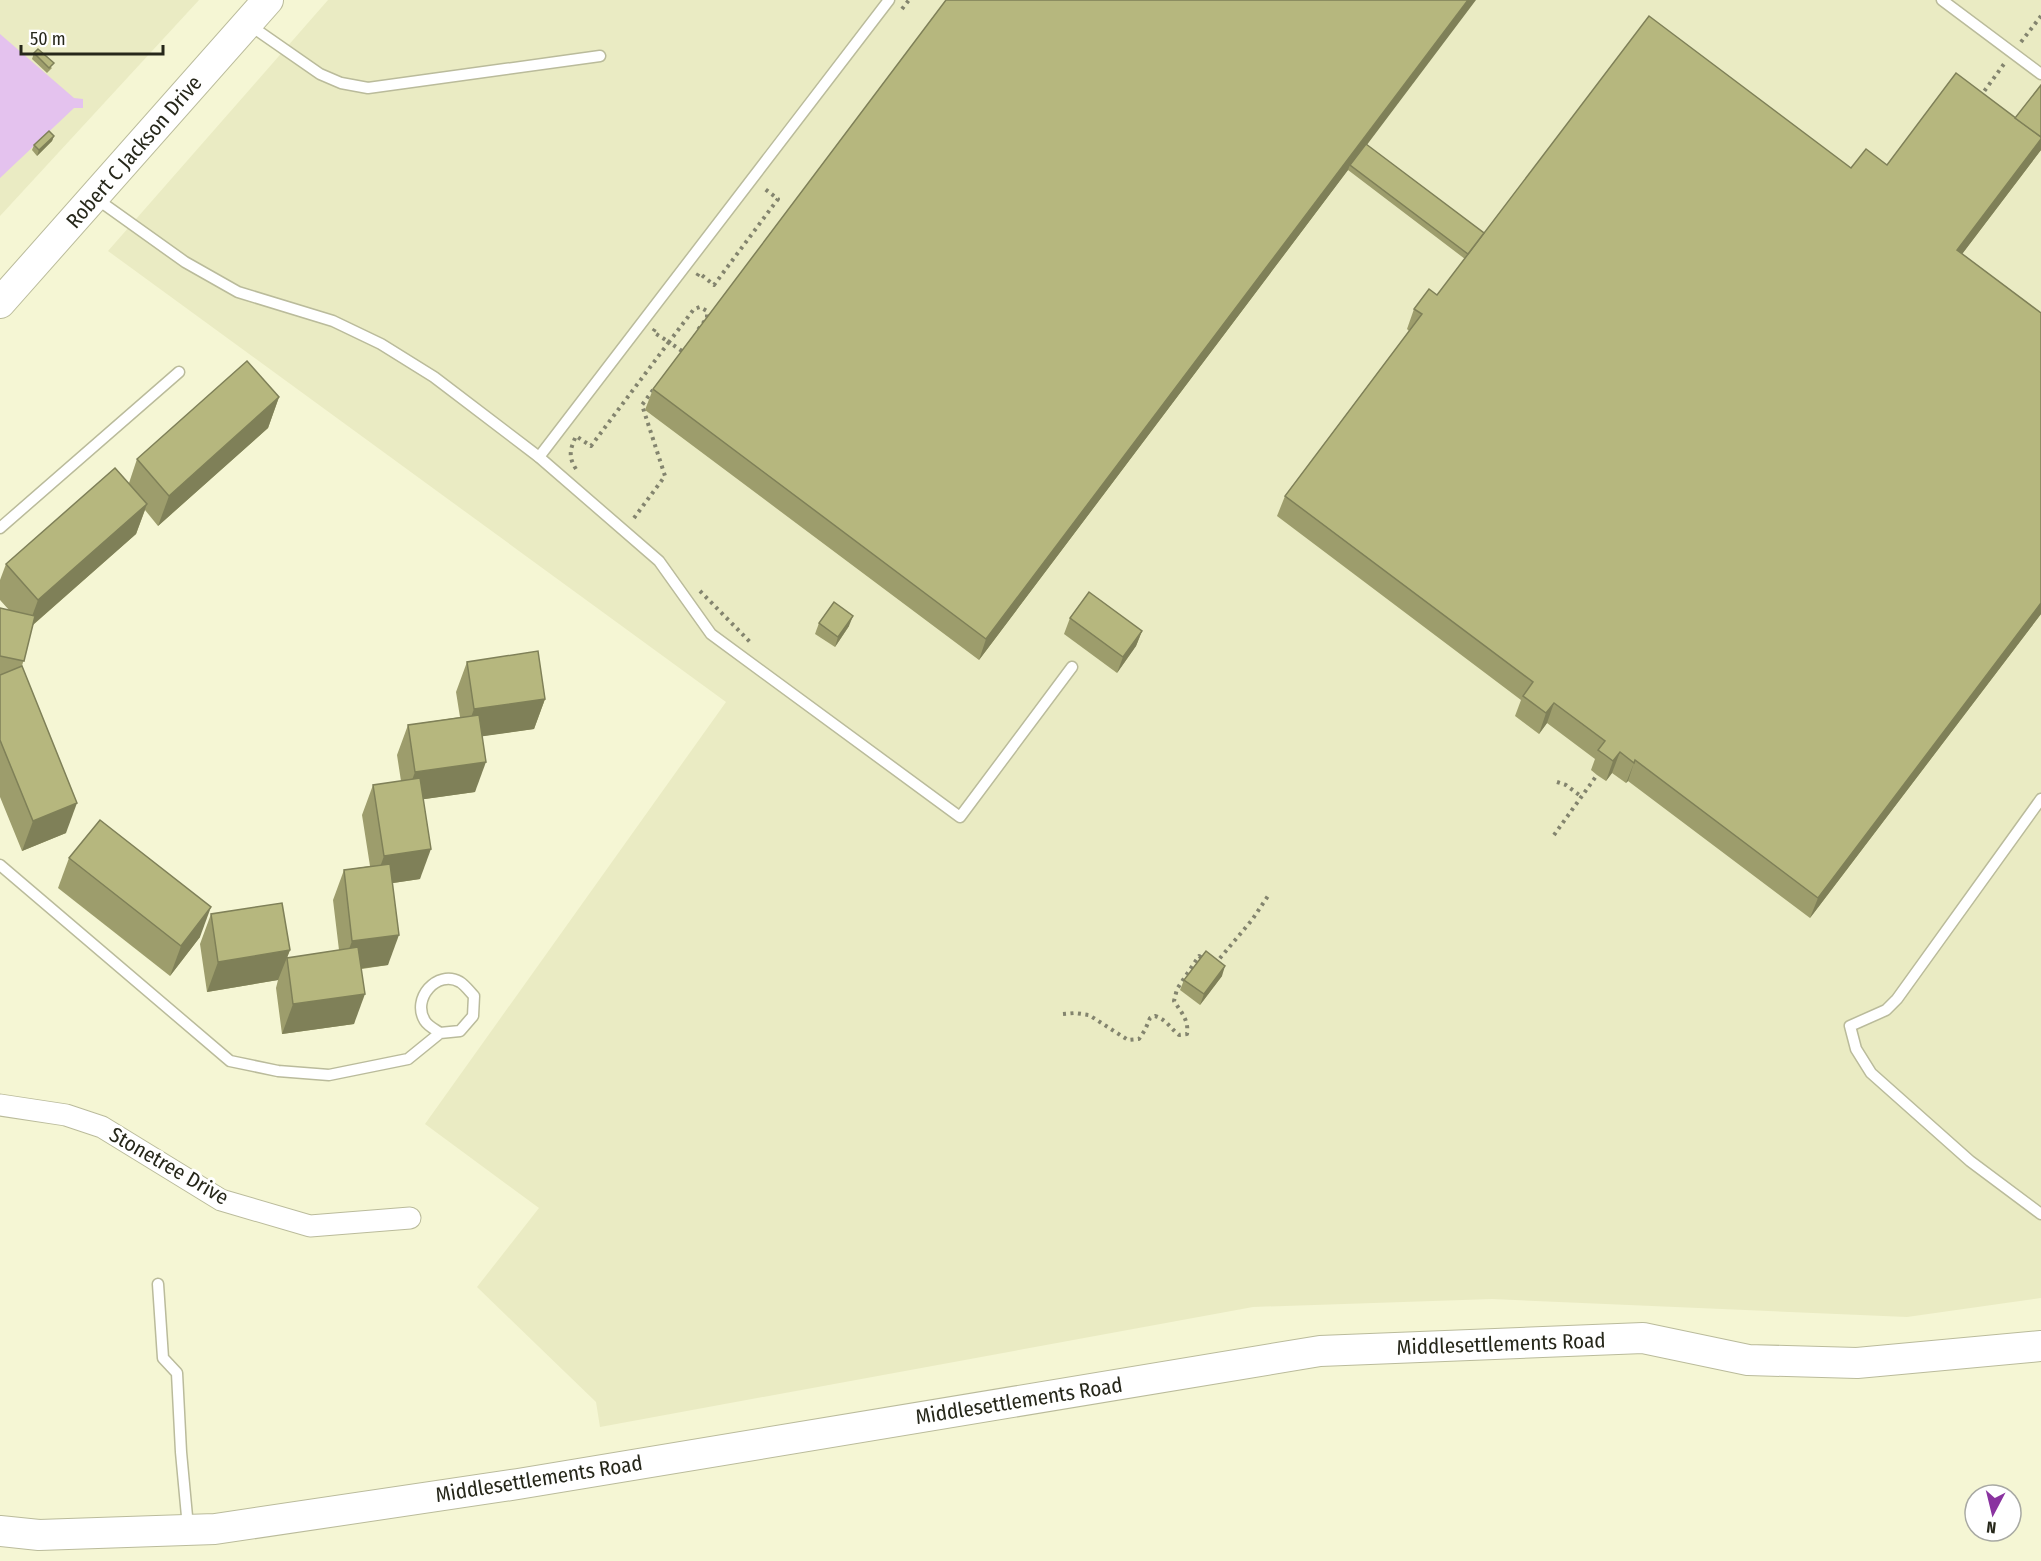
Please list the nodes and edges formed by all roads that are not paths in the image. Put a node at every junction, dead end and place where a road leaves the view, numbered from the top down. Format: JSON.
{"nodes":[{"id":1,"x":268,"y":0,"type":"edge"},
{"id":2,"x":889,"y":0,"type":"edge"},
{"id":3,"x":1942,"y":0,"type":"edge"},
{"id":4,"x":247,"y":24,"type":"junction"},
{"id":5,"x":600,"y":56,"type":"dead end"},
{"id":6,"x":2041,"y":74,"type":"edge"},
{"id":7,"x":94,"y":197,"type":"junction"},
{"id":8,"x":0,"y":303,"type":"edge"},
{"id":9,"x":179,"y":372,"type":"dead end"},
{"id":10,"x":539,"y":457,"type":"junction"},
{"id":11,"x":0,"y":528,"type":"edge"},
{"id":12,"x":1072,"y":667,"type":"dead end"},
{"id":13,"x":2041,"y":799,"type":"edge"},
{"id":14,"x":0,"y":865,"type":"edge"},
{"id":15,"x":440,"y":1033,"type":"junction"},
{"id":16,"x":0,"y":1105,"type":"edge"},
{"id":17,"x":2041,"y":1214,"type":"edge"},
{"id":18,"x":410,"y":1218,"type":"dead end"},
{"id":19,"x":158,"y":1284,"type":"dead end"},
{"id":20,"x":2041,"y":1346,"type":"edge"},
{"id":21,"x":188,"y":1530,"type":"junction"},
{"id":22,"x":0,"y":1531,"type":"edge"}],
"edges":[{"from":1,"to":4,"type":"street","name":"Robert C Jackson Drive"},
{"from":2,"to":10,"type":"lane"},
{"from":3,"to":6,"type":"lane"},
{"from":4,"to":5,"type":"lane"},
{"from":4,"to":7,"type":"street","name":"Robert C Jackson Drive"},
{"from":7,"to":8,"type":"street","name":"Robert C Jackson Drive"},
{"from":7,"to":10,"type":"lane"},
{"from":9,"to":11,"type":"lane"},
{"from":10,"to":12,"type":"lane"},
{"from":13,"to":17,"type":"lane"},
{"from":14,"to":15,"type":"lane"},
{"from":15,"to":15,"type":"lane"},
{"from":16,"to":18,"type":"street","name":"Stonetree Drive"},
{"from":19,"to":21,"type":"lane"},
{"from":20,"to":21,"type":"street","name":"Middlesettlements Road"},
{"from":21,"to":22,"type":"street","name":"Middlesettlements Road"}]}
